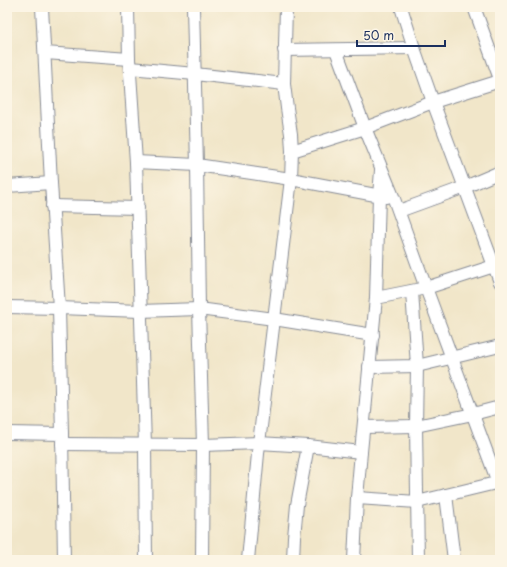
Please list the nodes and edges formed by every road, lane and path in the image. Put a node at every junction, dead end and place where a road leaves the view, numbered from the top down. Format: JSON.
{"nodes":[{"id":1,"x":42,"y":7,"type":"edge"},
{"id":2,"x":128,"y":7,"type":"edge"},
{"id":3,"x":193,"y":7,"type":"edge"},
{"id":4,"x":286,"y":7,"type":"edge"},
{"id":5,"x":401,"y":7,"type":"edge"},
{"id":6,"x":474,"y":7,"type":"edge"},
{"id":7,"x":414,"y":48,"type":"junction"},
{"id":8,"x":284,"y":50,"type":"junction"},
{"id":9,"x":336,"y":50,"type":"junction"},
{"id":10,"x":45,"y":53,"type":"junction"},
{"id":11,"x":129,"y":64,"type":"junction"},
{"id":12,"x":195,"y":74,"type":"junction"},
{"id":13,"x":500,"y":80,"type":"edge"},
{"id":14,"x":284,"y":84,"type":"junction"},
{"id":15,"x":433,"y":102,"type":"junction"},
{"id":16,"x":365,"y":128,"type":"junction"},
{"id":17,"x":292,"y":151,"type":"junction"},
{"id":18,"x":136,"y":162,"type":"junction"},
{"id":19,"x":197,"y":165,"type":"junction"},
{"id":20,"x":382,"y":169,"type":"junction"},
{"id":21,"x":500,"y":172,"type":"edge"},
{"id":22,"x":291,"y":179,"type":"junction"},
{"id":23,"x":51,"y":183,"type":"junction"},
{"id":24,"x":7,"y":186,"type":"edge"},
{"id":25,"x":465,"y":187,"type":"junction"},
{"id":26,"x":379,"y":196,"type":"junction"},
{"id":27,"x":394,"y":199,"type":"junction"},
{"id":28,"x":52,"y":206,"type":"junction"},
{"id":29,"x":138,"y":208,"type":"junction"},
{"id":30,"x":399,"y":212,"type":"junction"},
{"id":31,"x":497,"y":265,"type":"edge"},
{"id":32,"x":500,"y":282,"type":"edge"},
{"id":33,"x":426,"y":288,"type":"junction"},
{"id":34,"x":412,"y":292,"type":"junction"},
{"id":35,"x":376,"y":298,"type":"junction"},
{"id":36,"x":7,"y":307,"type":"edge"},
{"id":37,"x":59,"y":308,"type":"junction"},
{"id":38,"x":199,"y":309,"type":"junction"},
{"id":39,"x":140,"y":311,"type":"junction"},
{"id":40,"x":274,"y":319,"type":"junction"},
{"id":41,"x":372,"y":335,"type":"junction"},
{"id":42,"x":500,"y":346,"type":"edge"},
{"id":43,"x":452,"y":358,"type":"junction"},
{"id":44,"x":417,"y":366,"type":"junction"},
{"id":45,"x":369,"y":367,"type":"junction"},
{"id":46,"x":500,"y":407,"type":"edge"},
{"id":47,"x":473,"y":414,"type":"junction"},
{"id":48,"x":416,"y":426,"type":"junction"},
{"id":49,"x":364,"y":427,"type":"junction"},
{"id":50,"x":7,"y":433,"type":"edge"},
{"id":51,"x":62,"y":439,"type":"junction"},
{"id":52,"x":259,"y":443,"type":"junction"},
{"id":53,"x":145,"y":445,"type":"junction"},
{"id":54,"x":203,"y":445,"type":"junction"},
{"id":55,"x":308,"y":446,"type":"junction"},
{"id":56,"x":361,"y":452,"type":"junction"},
{"id":57,"x":500,"y":484,"type":"edge"},
{"id":58,"x":446,"y":495,"type":"junction"},
{"id":59,"x":358,"y":498,"type":"junction"},
{"id":60,"x":417,"y":502,"type":"junction"},
{"id":61,"x":64,"y":560,"type":"edge"},
{"id":62,"x":146,"y":560,"type":"edge"},
{"id":63,"x":202,"y":560,"type":"edge"},
{"id":64,"x":248,"y":560,"type":"edge"},
{"id":65,"x":294,"y":560,"type":"edge"},
{"id":66,"x":354,"y":560,"type":"edge"},
{"id":67,"x":418,"y":560,"type":"edge"},
{"id":68,"x":454,"y":560,"type":"edge"}],
"edges":[{"from":1,"to":10,"type":"street"},
{"from":2,"to":11,"type":"street"},
{"from":3,"to":12,"type":"street"},
{"from":4,"to":8,"type":"street"},
{"from":5,"to":7,"type":"street"},
{"from":6,"to":13,"type":"street"},
{"from":7,"to":9,"type":"street"},
{"from":7,"to":15,"type":"street"},
{"from":8,"to":9,"type":"street"},
{"from":8,"to":14,"type":"street"},
{"from":9,"to":16,"type":"street"},
{"from":10,"to":11,"type":"street"},
{"from":10,"to":23,"type":"street"},
{"from":11,"to":12,"type":"street"},
{"from":11,"to":18,"type":"street"},
{"from":12,"to":14,"type":"street"},
{"from":12,"to":19,"type":"street"},
{"from":13,"to":15,"type":"street"},
{"from":14,"to":17,"type":"street"},
{"from":15,"to":16,"type":"street"},
{"from":15,"to":25,"type":"street"},
{"from":16,"to":17,"type":"street"},
{"from":16,"to":20,"type":"street"},
{"from":17,"to":22,"type":"street"},
{"from":18,"to":19,"type":"street"},
{"from":18,"to":29,"type":"street"},
{"from":19,"to":22,"type":"street"},
{"from":19,"to":38,"type":"street"},
{"from":20,"to":26,"type":"street"},
{"from":20,"to":27,"type":"street"},
{"from":21,"to":25,"type":"street"},
{"from":22,"to":26,"type":"street"},
{"from":22,"to":40,"type":"street"},
{"from":23,"to":24,"type":"street"},
{"from":23,"to":28,"type":"street"},
{"from":25,"to":30,"type":"street"},
{"from":25,"to":31,"type":"street"},
{"from":26,"to":27,"type":"street"},
{"from":26,"to":35,"type":"street"},
{"from":27,"to":30,"type":"street"},
{"from":28,"to":29,"type":"street"},
{"from":28,"to":37,"type":"street"},
{"from":29,"to":39,"type":"street"},
{"from":30,"to":33,"type":"street"},
{"from":31,"to":32,"type":"street"},
{"from":31,"to":33,"type":"street"},
{"from":33,"to":34,"type":"street"},
{"from":33,"to":43,"type":"street"},
{"from":34,"to":35,"type":"street"},
{"from":34,"to":44,"type":"street"},
{"from":35,"to":41,"type":"street"},
{"from":36,"to":37,"type":"street"},
{"from":37,"to":39,"type":"street"},
{"from":37,"to":51,"type":"street"},
{"from":38,"to":39,"type":"street"},
{"from":38,"to":40,"type":"street"},
{"from":38,"to":54,"type":"street"},
{"from":39,"to":53,"type":"street"},
{"from":40,"to":41,"type":"street"},
{"from":40,"to":52,"type":"street"},
{"from":41,"to":45,"type":"street"},
{"from":42,"to":43,"type":"street"},
{"from":43,"to":44,"type":"street"},
{"from":43,"to":47,"type":"street"},
{"from":44,"to":45,"type":"street"},
{"from":44,"to":48,"type":"street"},
{"from":45,"to":49,"type":"street"},
{"from":46,"to":47,"type":"street"},
{"from":47,"to":48,"type":"street"},
{"from":47,"to":57,"type":"street"},
{"from":48,"to":49,"type":"street"},
{"from":48,"to":60,"type":"street"},
{"from":49,"to":56,"type":"street"},
{"from":50,"to":51,"type":"street"},
{"from":51,"to":53,"type":"street"},
{"from":51,"to":61,"type":"street"},
{"from":52,"to":54,"type":"street"},
{"from":52,"to":55,"type":"street"},
{"from":52,"to":64,"type":"street"},
{"from":53,"to":54,"type":"street"},
{"from":53,"to":62,"type":"street"},
{"from":54,"to":63,"type":"street"},
{"from":55,"to":56,"type":"street"},
{"from":55,"to":65,"type":"street"},
{"from":56,"to":59,"type":"street"},
{"from":57,"to":58,"type":"street"},
{"from":58,"to":60,"type":"street"},
{"from":58,"to":68,"type":"street"},
{"from":59,"to":60,"type":"street"},
{"from":59,"to":66,"type":"street"},
{"from":60,"to":67,"type":"street"}]}
